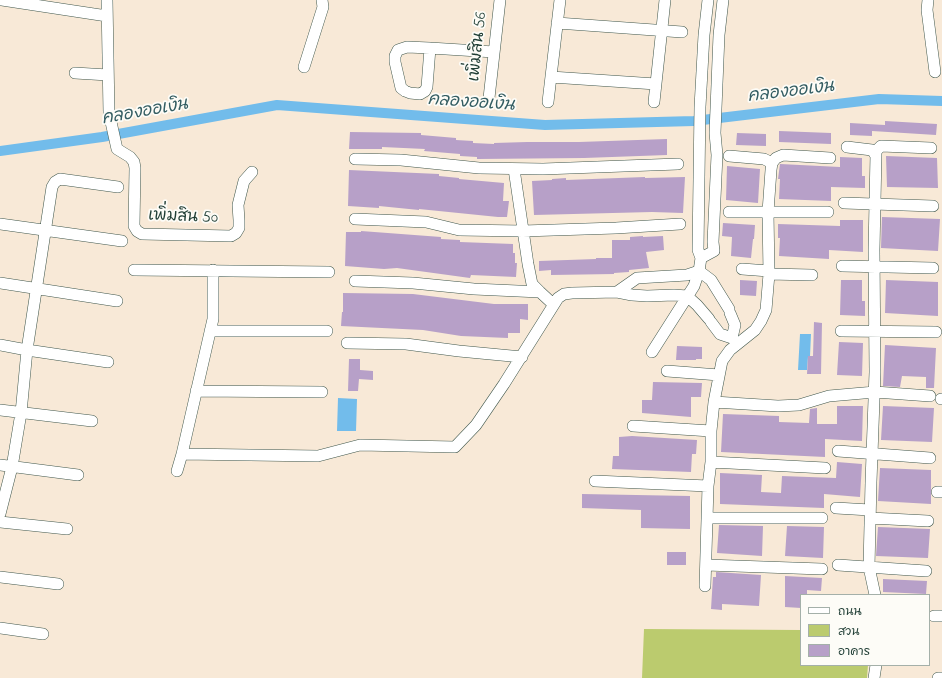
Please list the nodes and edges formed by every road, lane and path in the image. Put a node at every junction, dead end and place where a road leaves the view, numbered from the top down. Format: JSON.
{"nodes":[{"id":1,"x":2,"y":0,"type":"edge"},
{"id":2,"x":107,"y":0,"type":"edge"},
{"id":3,"x":322,"y":0,"type":"edge"},
{"id":4,"x":500,"y":0,"type":"edge"},
{"id":5,"x":560,"y":0,"type":"edge"},
{"id":6,"x":665,"y":0,"type":"edge"},
{"id":7,"x":708,"y":0,"type":"edge"},
{"id":8,"x":723,"y":0,"type":"edge"},
{"id":9,"x":928,"y":0,"type":"edge"},
{"id":10,"x":107,"y":16,"type":"junction"},
{"id":11,"x":557,"y":23,"type":"junction"},
{"id":12,"x":662,"y":31,"type":"junction"},
{"id":13,"x":682,"y":32,"type":"dead end"},
{"id":14,"x":430,"y":48,"type":"junction"},
{"id":15,"x":494,"y":52,"type":"junction"},
{"id":16,"x":304,"y":67,"type":"dead end"},
{"id":17,"x":935,"y":72,"type":"dead end"},
{"id":18,"x":75,"y":73,"type":"dead end"},
{"id":19,"x":108,"y":75,"type":"junction"},
{"id":20,"x":551,"y":77,"type":"junction"},
{"id":21,"x":656,"y":84,"type":"junction"},
{"id":22,"x":489,"y":98,"type":"dead end"},
{"id":23,"x":548,"y":102,"type":"dead end"},
{"id":24,"x":654,"y":102,"type":"dead end"},
{"id":25,"x":847,"y":147,"type":"dead end"},
{"id":26,"x":931,"y":148,"type":"dead end"},
{"id":27,"x":874,"y":153,"type":"junction"},
{"id":28,"x":729,"y":156,"type":"dead end"},
{"id":29,"x":355,"y":158,"type":"dead end"},
{"id":30,"x":830,"y":158,"type":"dead end"},
{"id":31,"x":772,"y":163,"type":"junction"},
{"id":32,"x":678,"y":164,"type":"dead end"},
{"id":33,"x":514,"y":168,"type":"junction"},
{"id":34,"x":252,"y":172,"type":"dead end"},
{"id":35,"x":118,"y":187,"type":"dead end"},
{"id":36,"x":844,"y":203,"type":"dead end"},
{"id":37,"x":875,"y":204,"type":"junction"},
{"id":38,"x":933,"y":206,"type":"dead end"},
{"id":39,"x":729,"y":212,"type":"dead end"},
{"id":40,"x":768,"y":212,"type":"junction"},
{"id":41,"x":828,"y":212,"type":"dead end"},
{"id":42,"x":355,"y":219,"type":"dead end"},
{"id":43,"x":0,"y":224,"type":"edge"},
{"id":44,"x":680,"y":224,"type":"dead end"},
{"id":45,"x":45,"y":231,"type":"junction"},
{"id":46,"x":523,"y":231,"type":"junction"},
{"id":47,"x":122,"y":241,"type":"dead end"},
{"id":48,"x":701,"y":258,"type":"junction"},
{"id":49,"x":842,"y":266,"type":"dead end"},
{"id":50,"x":875,"y":267,"type":"junction"},
{"id":51,"x":933,"y":268,"type":"dead end"},
{"id":52,"x":742,"y":269,"type":"dead end"},
{"id":53,"x":134,"y":270,"type":"dead end"},
{"id":54,"x":212,"y":270,"type":"junction"},
{"id":55,"x":699,"y":271,"type":"junction"},
{"id":56,"x":329,"y":272,"type":"dead end"},
{"id":57,"x":769,"y":272,"type":"junction"},
{"id":58,"x":812,"y":275,"type":"dead end"},
{"id":59,"x":355,"y":282,"type":"dead end"},
{"id":60,"x":0,"y":283,"type":"edge"},
{"id":61,"x":36,"y":289,"type":"junction"},
{"id":62,"x":540,"y":292,"type":"junction"},
{"id":63,"x":617,"y":292,"type":"junction"},
{"id":64,"x":687,"y":296,"type":"junction"},
{"id":65,"x":117,"y":301,"type":"dead end"},
{"id":66,"x":553,"y":304,"type":"junction"},
{"id":67,"x":210,"y":331,"type":"junction"},
{"id":68,"x":327,"y":331,"type":"dead end"},
{"id":69,"x":841,"y":331,"type":"dead end"},
{"id":70,"x":876,"y":332,"type":"junction"},
{"id":71,"x":936,"y":332,"type":"dead end"},
{"id":72,"x":735,"y":341,"type":"junction"},
{"id":73,"x":347,"y":343,"type":"dead end"},
{"id":74,"x":0,"y":345,"type":"edge"},
{"id":75,"x":27,"y":350,"type":"junction"},
{"id":76,"x":652,"y":352,"type":"dead end"},
{"id":77,"x":522,"y":357,"type":"junction"},
{"id":78,"x":108,"y":362,"type":"dead end"},
{"id":79,"x":667,"y":370,"type":"dead end"},
{"id":80,"x":719,"y":375,"type":"junction"},
{"id":81,"x":196,"y":391,"type":"junction"},
{"id":82,"x":322,"y":392,"type":"dead end"},
{"id":83,"x":874,"y":392,"type":"junction"},
{"id":84,"x":938,"y":398,"type":"edge"},
{"id":85,"x":714,"y":402,"type":"junction"},
{"id":86,"x":0,"y":410,"type":"edge"},
{"id":87,"x":21,"y":413,"type":"junction"},
{"id":88,"x":92,"y":421,"type":"dead end"},
{"id":89,"x":633,"y":426,"type":"dead end"},
{"id":90,"x":711,"y":431,"type":"junction"},
{"id":91,"x":838,"y":451,"type":"dead end"},
{"id":92,"x":872,"y":453,"type":"junction"},
{"id":93,"x":182,"y":454,"type":"junction"},
{"id":94,"x":930,"y":458,"type":"dead end"},
{"id":95,"x":711,"y":462,"type":"junction"},
{"id":96,"x":0,"y":465,"type":"edge"},
{"id":97,"x":12,"y":467,"type":"junction"},
{"id":98,"x":825,"y":468,"type":"dead end"},
{"id":99,"x":177,"y":471,"type":"dead end"},
{"id":100,"x":78,"y":475,"type":"dead end"},
{"id":101,"x":595,"y":481,"type":"dead end"},
{"id":102,"x":708,"y":486,"type":"junction"},
{"id":103,"x":836,"y":508,"type":"dead end"},
{"id":104,"x":0,"y":514,"type":"edge"},
{"id":105,"x":870,"y":514,"type":"junction"},
{"id":106,"x":707,"y":518,"type":"junction"},
{"id":107,"x":822,"y":518,"type":"dead end"},
{"id":108,"x":928,"y":521,"type":"dead end"},
{"id":109,"x":0,"y":522,"type":"edge"},
{"id":110,"x":67,"y":529,"type":"dead end"},
{"id":111,"x":706,"y":565,"type":"junction"},
{"id":112,"x":838,"y":565,"type":"dead end"},
{"id":113,"x":869,"y":567,"type":"junction"},
{"id":114,"x":822,"y":569,"type":"dead end"},
{"id":115,"x":926,"y":571,"type":"dead end"},
{"id":116,"x":0,"y":576,"type":"edge"},
{"id":117,"x":58,"y":584,"type":"dead end"},
{"id":118,"x":705,"y":586,"type":"dead end"},
{"id":119,"x":875,"y":594,"type":"edge"},
{"id":120,"x":0,"y":628,"type":"edge"},
{"id":121,"x":43,"y":634,"type":"dead end"},
{"id":122,"x":876,"y":666,"type":"edge"},
{"id":123,"x":874,"y":678,"type":"edge"},
{"id":124,"x":938,"y":678,"type":"edge"},
{"id":125,"x":942,"y":678,"type":"edge"}],
"edges":[{"from":1,"to":10,"type":"street"},
{"from":2,"to":10,"type":"street","name":"เพิ่มสิน 50"},
{"from":3,"to":16,"type":"street"},
{"from":4,"to":15,"type":"street","name":"เพิ่มสิน 56"},
{"from":5,"to":11,"type":"street"},
{"from":6,"to":12,"type":"street"},
{"from":7,"to":48,"type":"street"},
{"from":8,"to":48,"type":"street"},
{"from":9,"to":17,"type":"street"},
{"from":10,"to":19,"type":"street","name":"เพิ่มสิน 50"},
{"from":11,"to":12,"type":"street"},
{"from":11,"to":20,"type":"street"},
{"from":12,"to":13,"type":"street"},
{"from":12,"to":21,"type":"street"},
{"from":14,"to":14,"type":"street"},
{"from":14,"to":15,"type":"street"},
{"from":15,"to":22,"type":"street","name":"เพิ่มสิน 56"},
{"from":18,"to":19,"type":"street"},
{"from":19,"to":34,"type":"street","name":"เพิ่มสิน 50"},
{"from":20,"to":21,"type":"street"},
{"from":20,"to":23,"type":"street"},
{"from":21,"to":24,"type":"street"},
{"from":25,"to":27,"type":"street"},
{"from":26,"to":27,"type":"street"},
{"from":27,"to":37,"type":"street"},
{"from":28,"to":31,"type":"street"},
{"from":29,"to":33,"type":"street"},
{"from":30,"to":31,"type":"street"},
{"from":31,"to":40,"type":"street"},
{"from":32,"to":33,"type":"street"},
{"from":33,"to":46,"type":"street"},
{"from":35,"to":45,"type":"street"},
{"from":36,"to":37,"type":"street"},
{"from":37,"to":38,"type":"street"},
{"from":37,"to":50,"type":"street"},
{"from":39,"to":40,"type":"street"},
{"from":40,"to":41,"type":"street"},
{"from":40,"to":57,"type":"street"},
{"from":42,"to":46,"type":"street"},
{"from":43,"to":45,"type":"street"},
{"from":44,"to":46,"type":"street"},
{"from":45,"to":47,"type":"street"},
{"from":45,"to":61,"type":"street"},
{"from":46,"to":62,"type":"street"},
{"from":48,"to":55,"type":"street"},
{"from":49,"to":50,"type":"street"},
{"from":50,"to":51,"type":"street"},
{"from":50,"to":70,"type":"street"},
{"from":52,"to":57,"type":"street"},
{"from":53,"to":54,"type":"street"},
{"from":54,"to":56,"type":"street"},
{"from":54,"to":67,"type":"street"},
{"from":55,"to":63,"type":"street"},
{"from":55,"to":64,"type":"street"},
{"from":55,"to":72,"type":"street"},
{"from":57,"to":58,"type":"street"},
{"from":57,"to":72,"type":"street"},
{"from":59,"to":62,"type":"street"},
{"from":60,"to":61,"type":"street"},
{"from":61,"to":65,"type":"street"},
{"from":61,"to":75,"type":"street"},
{"from":62,"to":66,"type":"street"},
{"from":63,"to":64,"type":"street"},
{"from":63,"to":66,"type":"street"},
{"from":64,"to":72,"type":"street"},
{"from":64,"to":76,"type":"street"},
{"from":66,"to":77,"type":"street"},
{"from":67,"to":68,"type":"street"},
{"from":67,"to":81,"type":"street"},
{"from":69,"to":70,"type":"street"},
{"from":70,"to":71,"type":"street"},
{"from":70,"to":83,"type":"street"},
{"from":72,"to":80,"type":"street"},
{"from":73,"to":77,"type":"street"},
{"from":74,"to":75,"type":"street"},
{"from":75,"to":78,"type":"street"},
{"from":75,"to":87,"type":"street"},
{"from":77,"to":93,"type":"street"},
{"from":79,"to":80,"type":"street"},
{"from":80,"to":85,"type":"street"},
{"from":81,"to":82,"type":"street"},
{"from":81,"to":93,"type":"street"},
{"from":83,"to":84,"type":"street"},
{"from":83,"to":85,"type":"street"},
{"from":83,"to":92,"type":"street"},
{"from":85,"to":90,"type":"street"},
{"from":86,"to":87,"type":"street"},
{"from":87,"to":88,"type":"street"},
{"from":87,"to":97,"type":"street"},
{"from":89,"to":90,"type":"street"},
{"from":90,"to":95,"type":"street"},
{"from":91,"to":92,"type":"street"},
{"from":92,"to":94,"type":"street"},
{"from":92,"to":105,"type":"street"},
{"from":93,"to":99,"type":"street"},
{"from":95,"to":98,"type":"street"},
{"from":95,"to":102,"type":"street"},
{"from":96,"to":97,"type":"street"},
{"from":97,"to":100,"type":"street"},
{"from":97,"to":104,"type":"street"},
{"from":101,"to":102,"type":"street"},
{"from":102,"to":106,"type":"street"},
{"from":103,"to":105,"type":"street"},
{"from":105,"to":108,"type":"street"},
{"from":105,"to":113,"type":"street"},
{"from":106,"to":107,"type":"street"},
{"from":106,"to":111,"type":"street"},
{"from":109,"to":110,"type":"street"},
{"from":111,"to":114,"type":"street"},
{"from":111,"to":118,"type":"street"},
{"from":112,"to":113,"type":"street"},
{"from":113,"to":115,"type":"street"},
{"from":113,"to":119,"type":"street"},
{"from":116,"to":117,"type":"street"},
{"from":120,"to":121,"type":"street"},
{"from":122,"to":123,"type":"street"},
{"from":124,"to":125,"type":"street"}]}
